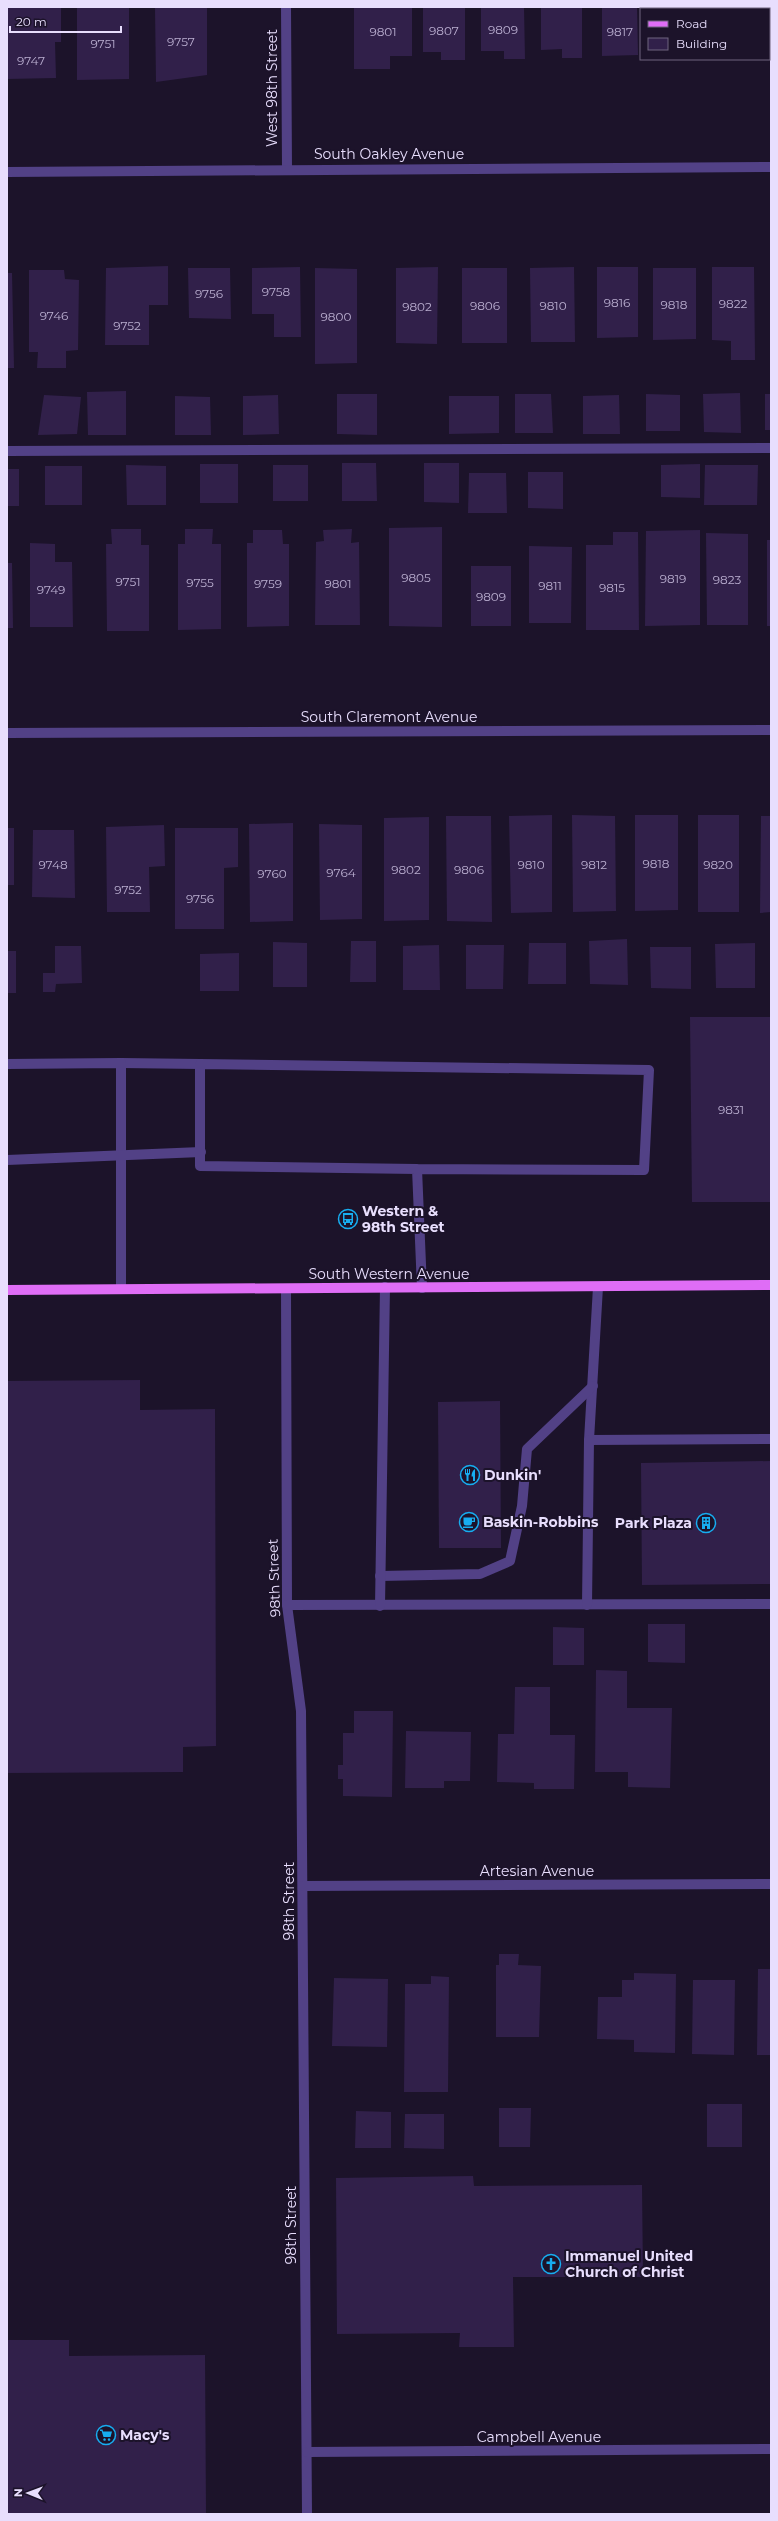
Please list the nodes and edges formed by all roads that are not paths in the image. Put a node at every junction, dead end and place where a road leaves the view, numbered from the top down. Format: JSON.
{"nodes":[{"id":1,"x":286,"y":7,"type":"edge"},
{"id":2,"x":771,"y":167,"type":"edge"},
{"id":3,"x":287,"y":169,"type":"junction"},
{"id":4,"x":7,"y":172,"type":"edge"},
{"id":5,"x":771,"y":448,"type":"edge"},
{"id":6,"x":7,"y":451,"type":"edge"},
{"id":7,"x":771,"y":730,"type":"edge"},
{"id":8,"x":7,"y":733,"type":"edge"},
{"id":9,"x":121,"y":1063,"type":"junction"},
{"id":10,"x":7,"y":1064,"type":"edge"},
{"id":11,"x":200,"y":1064,"type":"junction"},
{"id":12,"x":201,"y":1152,"type":"junction"},
{"id":13,"x":121,"y":1156,"type":"junction"},
{"id":14,"x":7,"y":1160,"type":"edge"},
{"id":15,"x":417,"y":1169,"type":"junction"},
{"id":16,"x":771,"y":1286,"type":"edge"},
{"id":17,"x":598,"y":1287,"type":"junction"},
{"id":18,"x":385,"y":1288,"type":"junction"},
{"id":19,"x":422,"y":1288,"type":"junction"},
{"id":20,"x":121,"y":1289,"type":"junction"},
{"id":21,"x":286,"y":1289,"type":"junction"},
{"id":22,"x":7,"y":1290,"type":"edge"},
{"id":23,"x":593,"y":1386,"type":"junction"},
{"id":24,"x":771,"y":1439,"type":"edge"},
{"id":25,"x":589,"y":1440,"type":"junction"},
{"id":26,"x":380,"y":1576,"type":"junction"},
{"id":27,"x":771,"y":1604,"type":"edge"},
{"id":28,"x":287,"y":1605,"type":"junction"},
{"id":29,"x":380,"y":1606,"type":"junction"},
{"id":30,"x":587,"y":1606,"type":"junction"},
{"id":31,"x":771,"y":1884,"type":"edge"},
{"id":32,"x":303,"y":1886,"type":"junction"},
{"id":33,"x":771,"y":2450,"type":"edge"},
{"id":34,"x":307,"y":2452,"type":"junction"},
{"id":35,"x":307,"y":2514,"type":"edge"}],
"edges":[{"from":1,"to":3,"type":"street","name":"West 98th Street"},
{"from":2,"to":3,"type":"street","name":"South Oakley Avenue"},
{"from":3,"to":4,"type":"street","name":"South Oakley Avenue"},
{"from":5,"to":6,"type":"street"},
{"from":7,"to":8,"type":"street","name":"South Claremont Avenue"},
{"from":9,"to":10,"type":"street"},
{"from":9,"to":11,"type":"street"},
{"from":9,"to":13,"type":"street"},
{"from":11,"to":12,"type":"street"},
{"from":11,"to":15,"type":"street"},
{"from":12,"to":13,"type":"street"},
{"from":12,"to":15,"type":"street"},
{"from":13,"to":14,"type":"street"},
{"from":13,"to":20,"type":"street"},
{"from":15,"to":19,"type":"street"},
{"from":16,"to":17,"type":"main road","name":"South Western Avenue"},
{"from":17,"to":19,"type":"main road","name":"South Western Avenue"},
{"from":17,"to":23,"type":"street"},
{"from":18,"to":19,"type":"main road","name":"South Western Avenue"},
{"from":18,"to":21,"type":"main road","name":"South Western Avenue"},
{"from":18,"to":26,"type":"street"},
{"from":20,"to":21,"type":"main road","name":"South Western Avenue"},
{"from":20,"to":22,"type":"main road","name":"South Western Avenue"},
{"from":21,"to":28,"type":"street","name":"98th Street"},
{"from":23,"to":25,"type":"street"},
{"from":23,"to":26,"type":"street"},
{"from":24,"to":25,"type":"street"},
{"from":25,"to":30,"type":"street"},
{"from":26,"to":29,"type":"street"},
{"from":27,"to":30,"type":"street"},
{"from":28,"to":29,"type":"street"},
{"from":28,"to":32,"type":"street","name":"98th Street"},
{"from":29,"to":30,"type":"street"},
{"from":31,"to":32,"type":"street","name":"Artesian Avenue"},
{"from":32,"to":34,"type":"street","name":"98th Street"},
{"from":33,"to":34,"type":"street","name":"Campbell Avenue"},
{"from":34,"to":35,"type":"street","name":"98th Street"}]}
